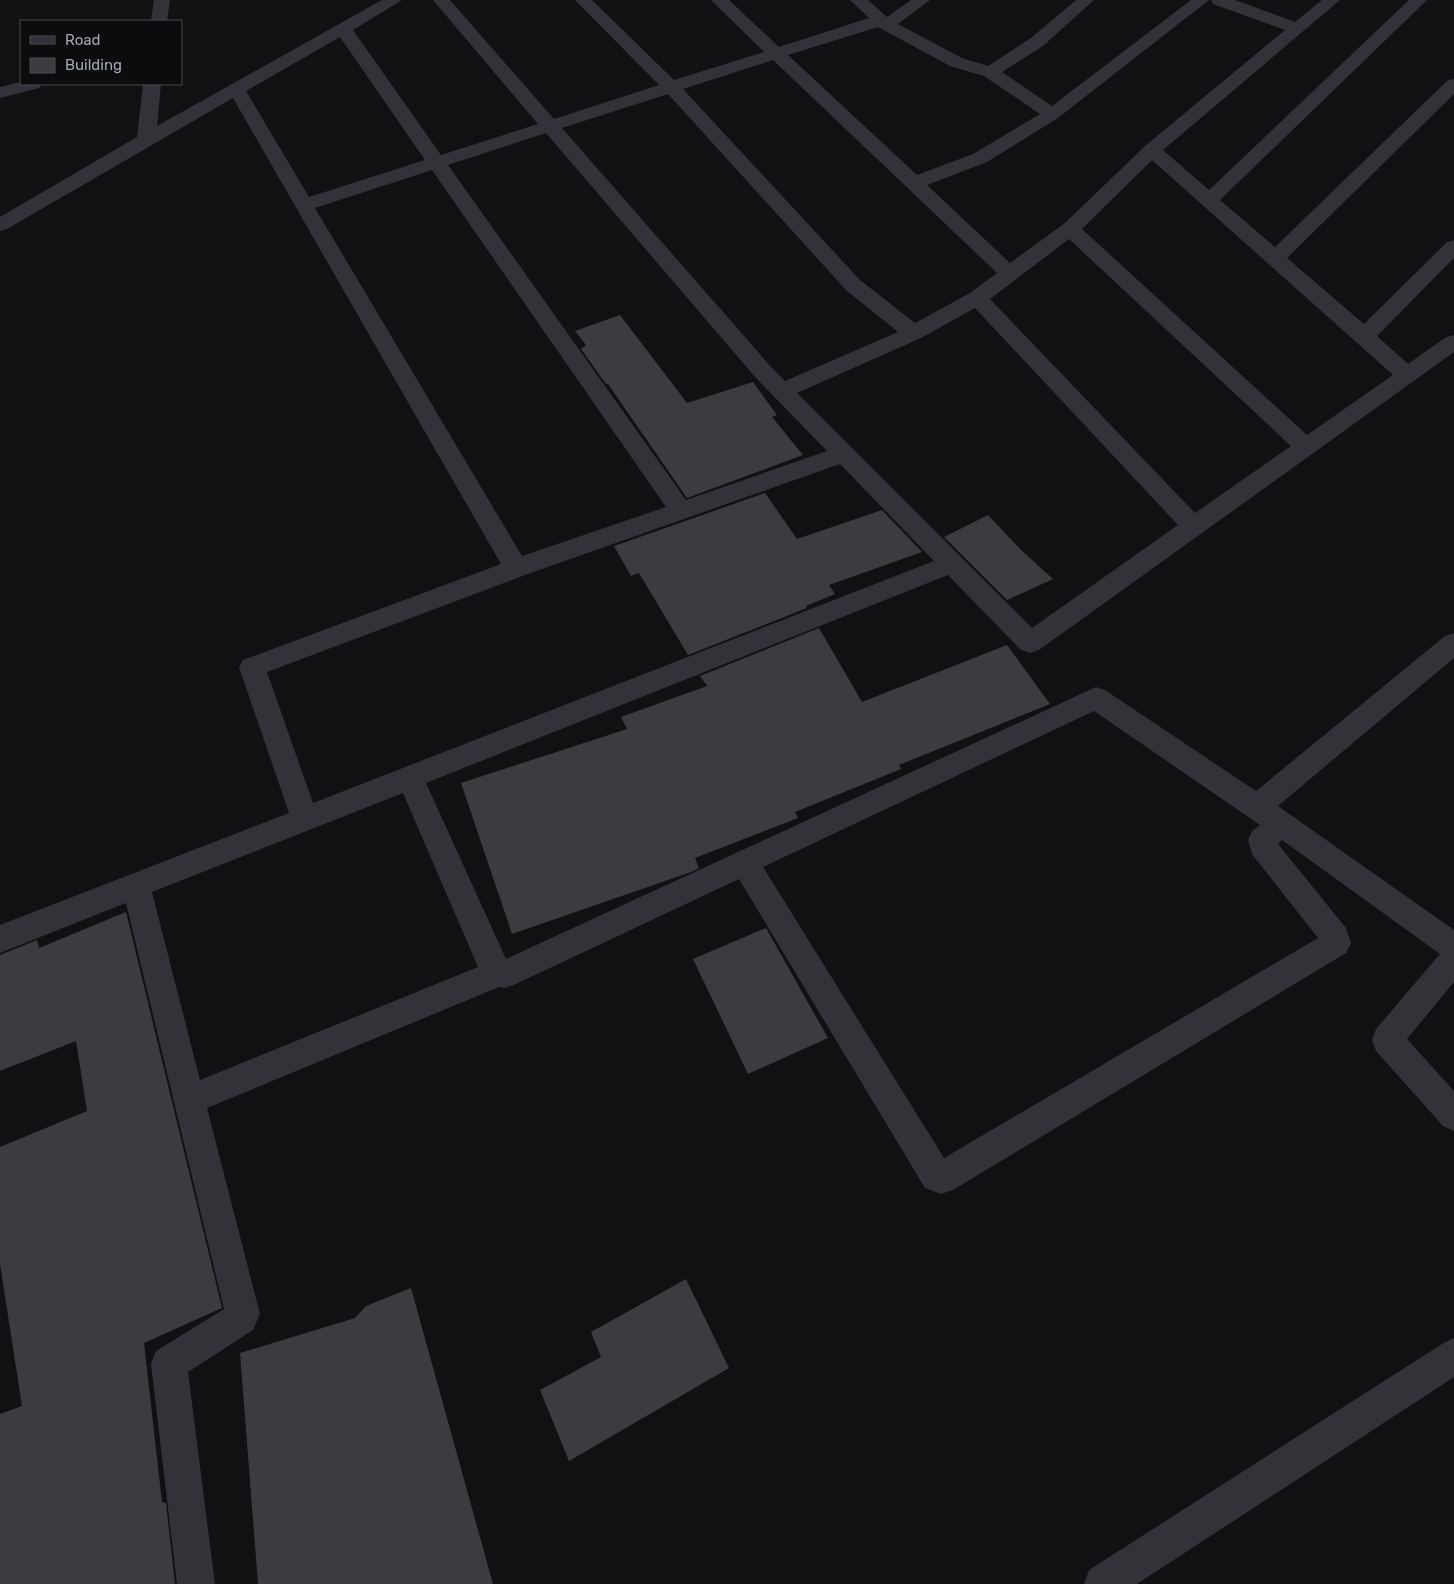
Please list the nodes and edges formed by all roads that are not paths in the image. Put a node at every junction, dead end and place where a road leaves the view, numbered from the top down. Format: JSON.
{"nodes":[{"id":1,"x":162,"y":0,"type":"edge"},
{"id":2,"x":394,"y":0,"type":"edge"},
{"id":3,"x":441,"y":0,"type":"edge"},
{"id":4,"x":583,"y":0,"type":"edge"},
{"id":5,"x":719,"y":0,"type":"edge"},
{"id":6,"x":858,"y":0,"type":"edge"},
{"id":7,"x":922,"y":0,"type":"edge"},
{"id":8,"x":1086,"y":0,"type":"edge"},
{"id":9,"x":1201,"y":0,"type":"edge"},
{"id":10,"x":1219,"y":0,"type":"edge"},
{"id":11,"x":1332,"y":0,"type":"edge"},
{"id":12,"x":1420,"y":0,"type":"edge"},
{"id":13,"x":159,"y":20,"type":"edge"},
{"id":14,"x":884,"y":23,"type":"junction"},
{"id":15,"x":343,"y":29,"type":"junction"},
{"id":16,"x":1298,"y":29,"type":"junction"},
{"id":17,"x":777,"y":55,"type":"junction"},
{"id":18,"x":990,"y":72,"type":"junction"},
{"id":19,"x":1454,"y":84,"type":"edge"},
{"id":20,"x":29,"y":85,"type":"edge"},
{"id":21,"x":152,"y":85,"type":"edge"},
{"id":22,"x":672,"y":88,"type":"junction"},
{"id":23,"x":236,"y":90,"type":"junction"},
{"id":24,"x":0,"y":93,"type":"edge"},
{"id":25,"x":1052,"y":114,"type":"junction"},
{"id":26,"x":549,"y":125,"type":"junction"},
{"id":27,"x":146,"y":140,"type":"junction"},
{"id":28,"x":1152,"y":150,"type":"junction"},
{"id":29,"x":436,"y":161,"type":"junction"},
{"id":30,"x":914,"y":183,"type":"junction"},
{"id":31,"x":1209,"y":200,"type":"junction"},
{"id":32,"x":304,"y":205,"type":"junction"},
{"id":33,"x":0,"y":225,"type":"edge"},
{"id":34,"x":1072,"y":227,"type":"junction"},
{"id":35,"x":1454,"y":246,"type":"edge"},
{"id":36,"x":1276,"y":258,"type":"junction"},
{"id":37,"x":1010,"y":274,"type":"junction"},
{"id":38,"x":977,"y":298,"type":"junction"},
{"id":39,"x":914,"y":332,"type":"junction"},
{"id":40,"x":1364,"y":336,"type":"junction"},
{"id":41,"x":1454,"y":342,"type":"edge"},
{"id":42,"x":1407,"y":375,"type":"junction"},
{"id":43,"x":781,"y":391,"type":"junction"},
{"id":44,"x":1306,"y":447,"type":"junction"},
{"id":45,"x":844,"y":454,"type":"junction"},
{"id":46,"x":681,"y":511,"type":"junction"},
{"id":47,"x":1194,"y":527,"type":"junction"},
{"id":48,"x":952,"y":564,"type":"junction"},
{"id":49,"x":516,"y":568,"type":"junction"},
{"id":50,"x":1454,"y":643,"type":"edge"},
{"id":51,"x":410,"y":778,"type":"junction"},
{"id":52,"x":1257,"y":806,"type":"junction"},
{"id":53,"x":305,"y":820,"type":"junction"},
{"id":54,"x":1281,"y":824,"type":"junction"},
{"id":55,"x":745,"y":863,"type":"junction"},
{"id":56,"x":136,"y":886,"type":"junction"},
{"id":57,"x":0,"y":939,"type":"edge"},
{"id":58,"x":1454,"y":947,"type":"edge"},
{"id":59,"x":1454,"y":959,"type":"edge"},
{"id":60,"x":498,"y":973,"type":"junction"},
{"id":61,"x":191,"y":1099,"type":"junction"},
{"id":62,"x":1454,"y":1115,"type":"edge"},
{"id":63,"x":1454,"y":1356,"type":"edge"},
{"id":64,"x":196,"y":1584,"type":"edge"},
{"id":65,"x":1103,"y":1584,"type":"edge"}],
"edges":[{"from":1,"to":13,"type":"street"},
{"from":2,"to":15,"type":"street"},
{"from":3,"to":26,"type":"street"},
{"from":4,"to":22,"type":"street"},
{"from":5,"to":17,"type":"street"},
{"from":6,"to":14,"type":"street"},
{"from":7,"to":14,"type":"street"},
{"from":8,"to":18,"type":"street"},
{"from":9,"to":25,"type":"street"},
{"from":10,"to":16,"type":"street"},
{"from":11,"to":16,"type":"street"},
{"from":12,"to":31,"type":"street"},
{"from":14,"to":17,"type":"street"},
{"from":14,"to":18,"type":"street"},
{"from":15,"to":23,"type":"street"},
{"from":15,"to":29,"type":"street"},
{"from":16,"to":28,"type":"street"},
{"from":17,"to":22,"type":"street"},
{"from":17,"to":30,"type":"street"},
{"from":18,"to":25,"type":"street"},
{"from":19,"to":36,"type":"street"},
{"from":20,"to":24,"type":"street"},
{"from":21,"to":27,"type":"street"},
{"from":22,"to":26,"type":"street"},
{"from":22,"to":39,"type":"street"},
{"from":23,"to":27,"type":"street"},
{"from":23,"to":32,"type":"street"},
{"from":25,"to":30,"type":"street"},
{"from":26,"to":29,"type":"street"},
{"from":26,"to":43,"type":"street"},
{"from":27,"to":33,"type":"street"},
{"from":28,"to":31,"type":"street"},
{"from":28,"to":34,"type":"street"},
{"from":29,"to":32,"type":"street"},
{"from":29,"to":46,"type":"street"},
{"from":30,"to":37,"type":"street"},
{"from":31,"to":36,"type":"street"},
{"from":32,"to":49,"type":"street"},
{"from":34,"to":37,"type":"street"},
{"from":34,"to":44,"type":"street"},
{"from":35,"to":40,"type":"street"},
{"from":36,"to":40,"type":"street"},
{"from":37,"to":38,"type":"street"},
{"from":38,"to":39,"type":"street"},
{"from":38,"to":47,"type":"street"},
{"from":39,"to":43,"type":"street"},
{"from":40,"to":42,"type":"street"},
{"from":41,"to":42,"type":"street"},
{"from":42,"to":44,"type":"street"},
{"from":43,"to":45,"type":"street"},
{"from":44,"to":47,"type":"street"},
{"from":45,"to":46,"type":"street"},
{"from":45,"to":48,"type":"street"},
{"from":46,"to":49,"type":"street"},
{"from":47,"to":48,"type":"street"},
{"from":48,"to":51,"type":"street"},
{"from":49,"to":53,"type":"street"},
{"from":50,"to":52,"type":"street"},
{"from":51,"to":53,"type":"street"},
{"from":51,"to":60,"type":"street"},
{"from":52,"to":54,"type":"street"},
{"from":52,"to":55,"type":"street"},
{"from":53,"to":56,"type":"street"},
{"from":54,"to":55,"type":"street"},
{"from":54,"to":58,"type":"street"},
{"from":55,"to":60,"type":"street"},
{"from":56,"to":57,"type":"street"},
{"from":56,"to":61,"type":"street"},
{"from":59,"to":62,"type":"street"},
{"from":60,"to":61,"type":"street"},
{"from":61,"to":64,"type":"street"},
{"from":63,"to":65,"type":"street"}]}
